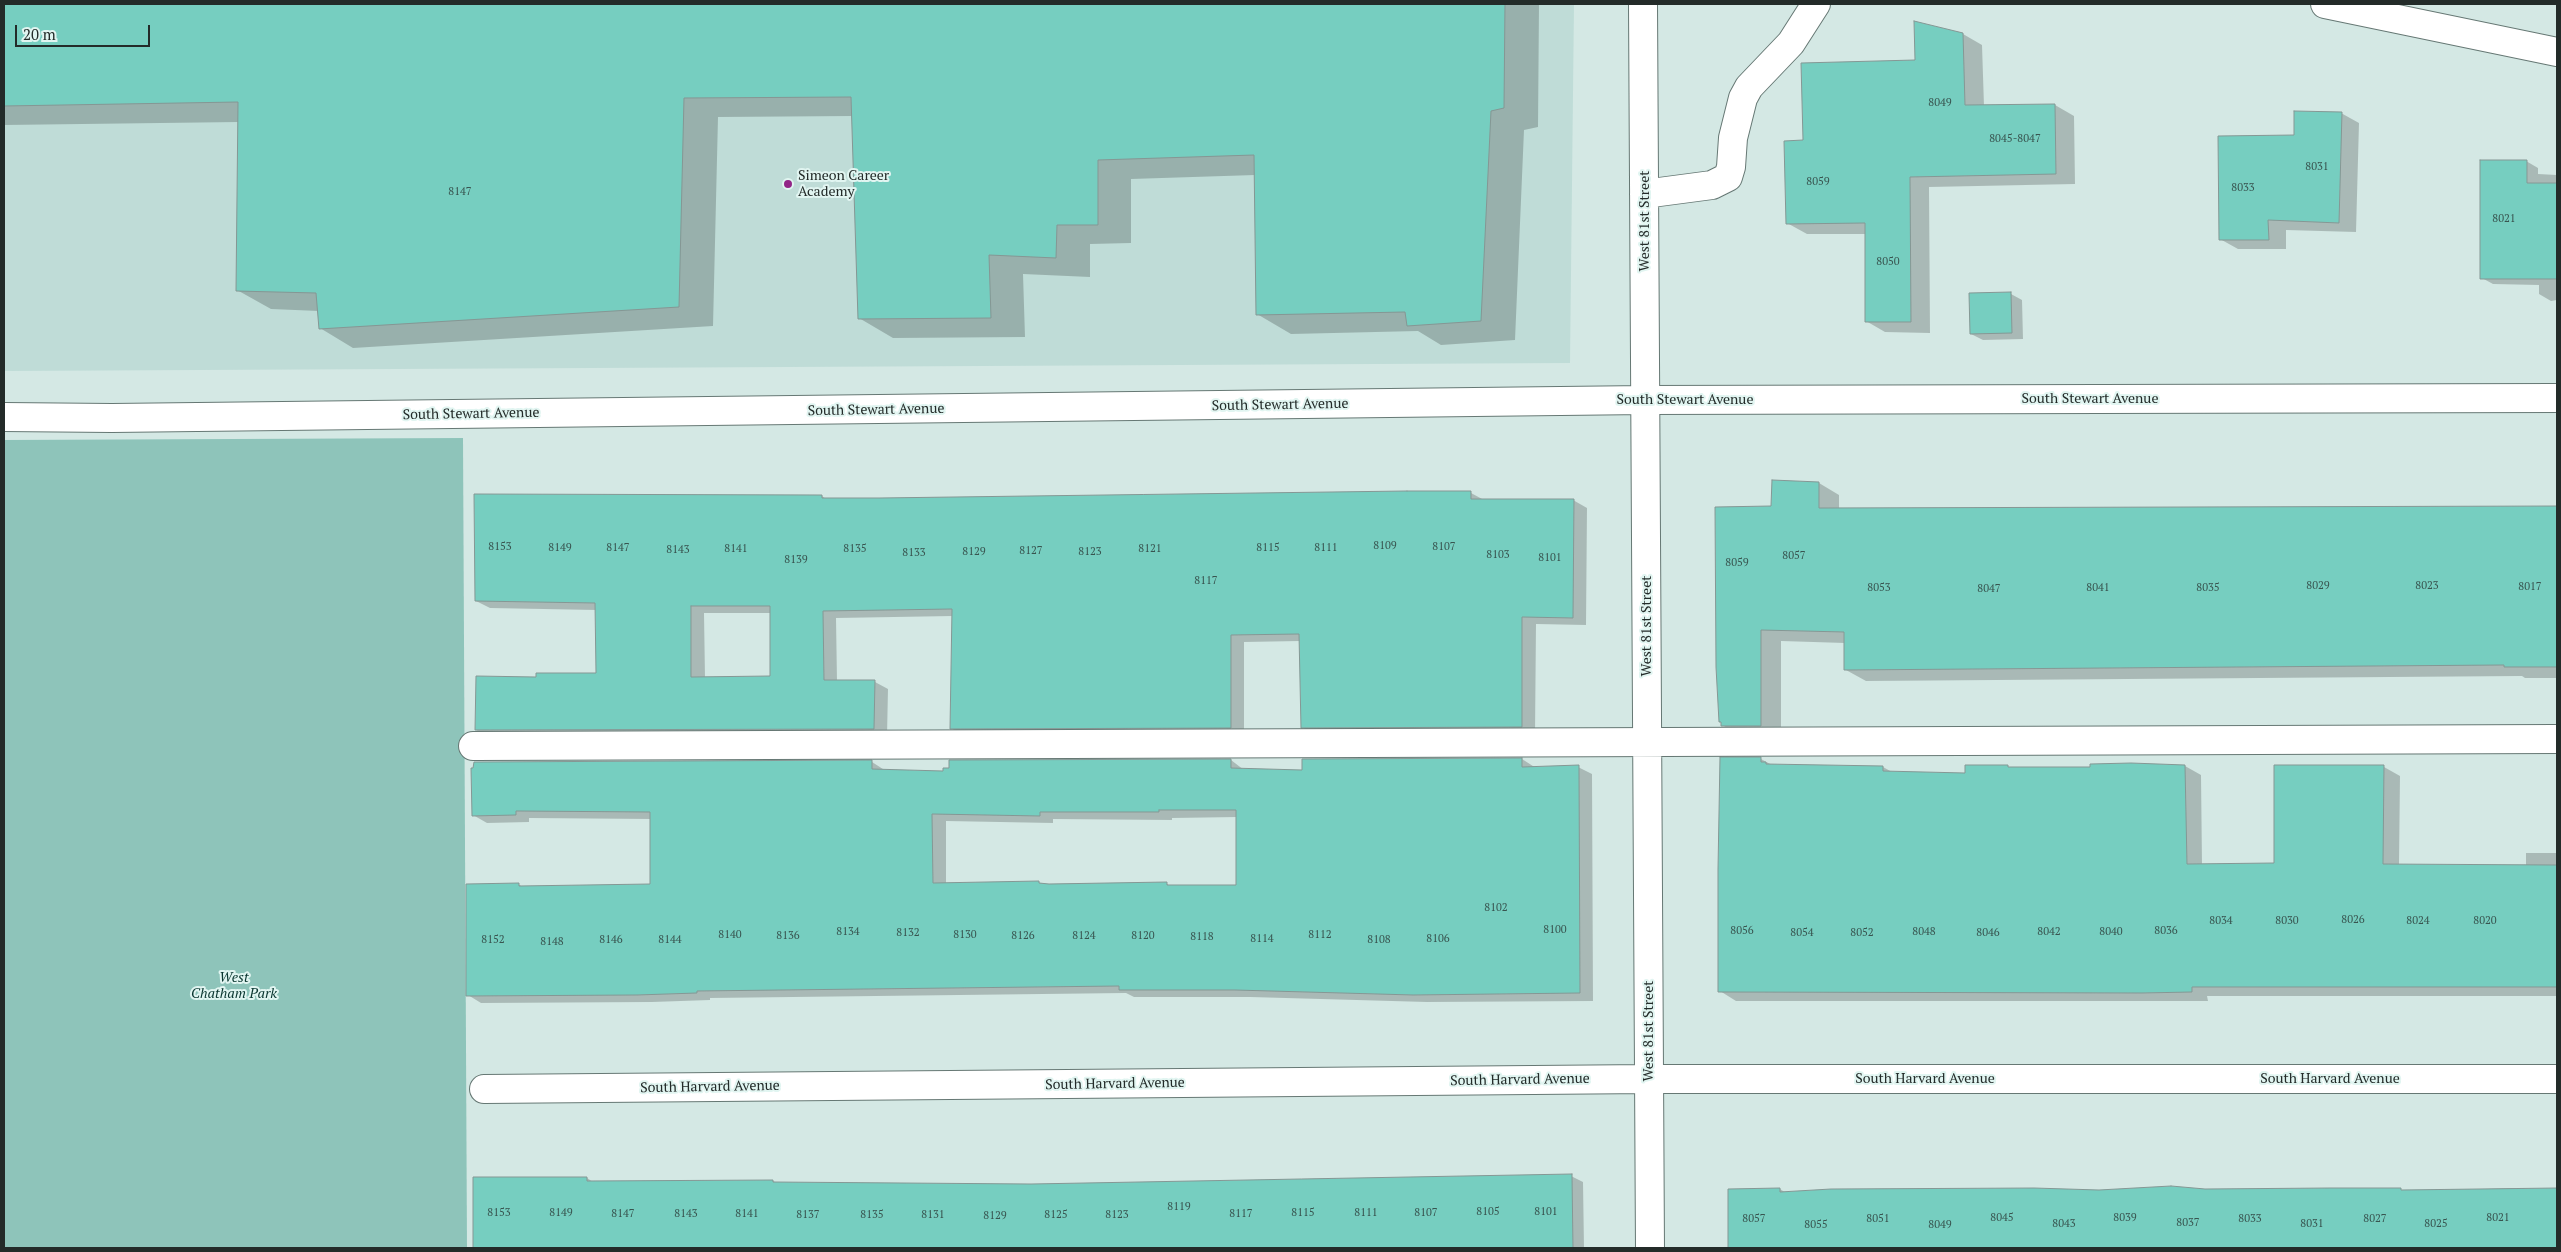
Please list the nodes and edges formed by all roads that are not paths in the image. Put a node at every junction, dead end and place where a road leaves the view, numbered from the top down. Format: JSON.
{"nodes":[{"id":1,"x":1643,"y":4,"type":"edge"},
{"id":2,"x":1816,"y":4,"type":"edge"},
{"id":3,"x":2325,"y":4,"type":"edge"},
{"id":4,"x":2557,"y":52,"type":"edge"},
{"id":5,"x":1644,"y":194,"type":"junction"},
{"id":6,"x":2557,"y":398,"type":"edge"},
{"id":7,"x":1645,"y":400,"type":"junction"},
{"id":8,"x":4,"y":417,"type":"edge"},
{"id":9,"x":2557,"y":740,"type":"edge"},
{"id":10,"x":1648,"y":742,"type":"junction"},
{"id":11,"x":473,"y":746,"type":"dead end"},
{"id":12,"x":1649,"y":1079,"type":"junction"},
{"id":13,"x":2557,"y":1079,"type":"edge"},
{"id":14,"x":484,"y":1089,"type":"dead end"},
{"id":15,"x":1650,"y":1248,"type":"edge"}],
"edges":[{"from":1,"to":5,"type":"street","name":"West 81st Street"},
{"from":2,"to":5,"type":"street"},
{"from":3,"to":4,"type":"street"},
{"from":5,"to":7,"type":"street","name":"West 81st Street"},
{"from":6,"to":7,"type":"street","name":"South Stewart Avenue"},
{"from":7,"to":8,"type":"street","name":"South Stewart Avenue"},
{"from":7,"to":10,"type":"street","name":"West 81st Street"},
{"from":9,"to":10,"type":"street"},
{"from":10,"to":11,"type":"street"},
{"from":10,"to":12,"type":"street","name":"West 81st Street"},
{"from":12,"to":13,"type":"street","name":"South Harvard Avenue"},
{"from":12,"to":14,"type":"street","name":"South Harvard Avenue"},
{"from":12,"to":15,"type":"street","name":"West 81st Street"}]}
